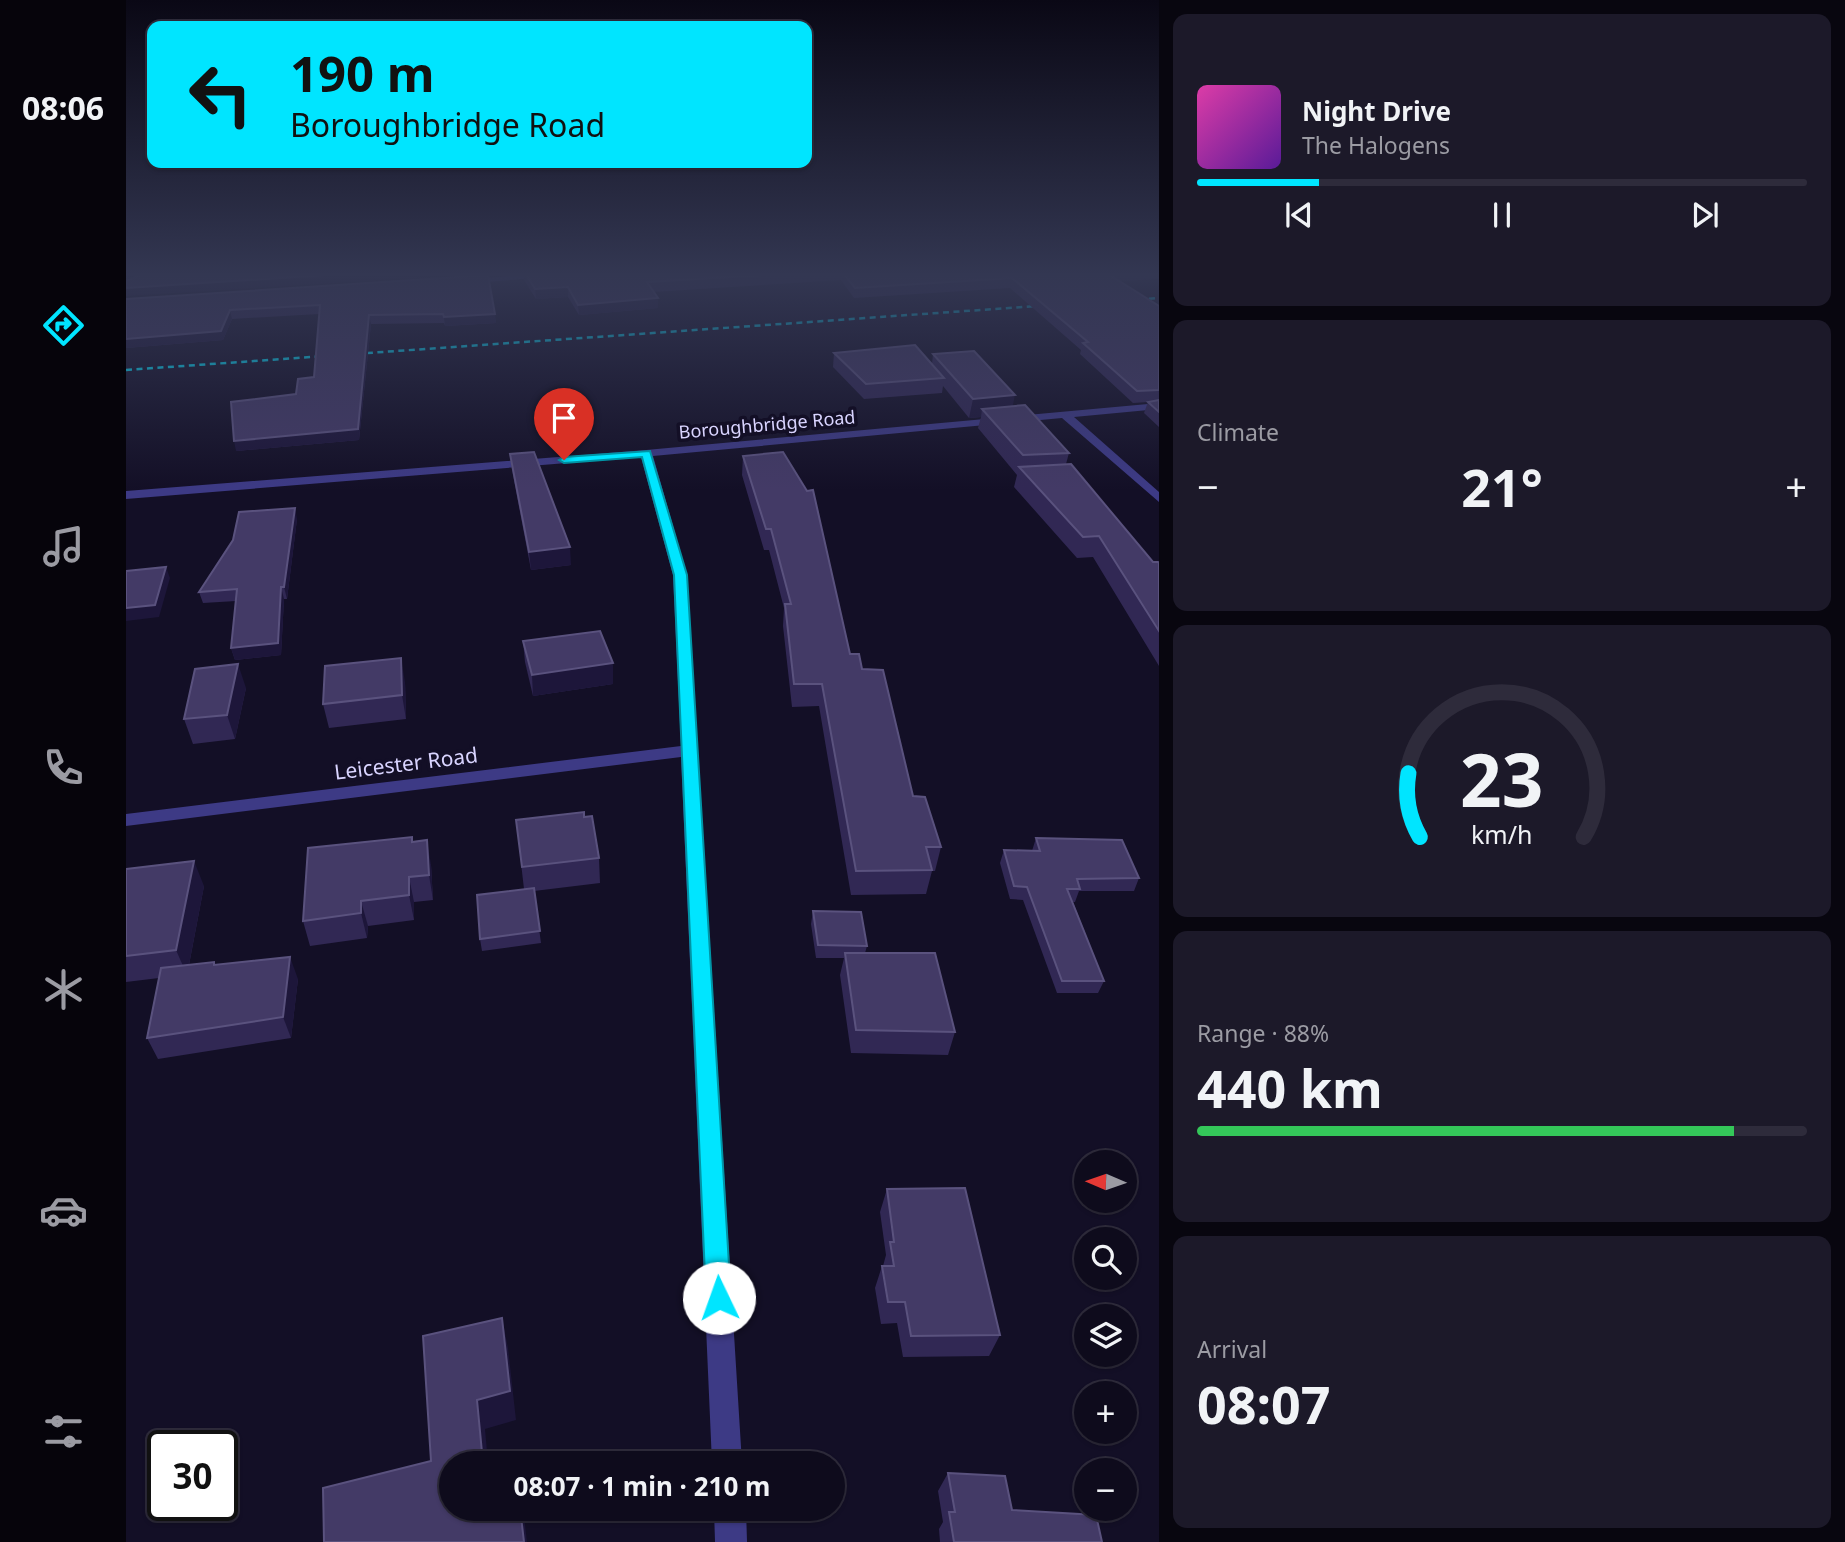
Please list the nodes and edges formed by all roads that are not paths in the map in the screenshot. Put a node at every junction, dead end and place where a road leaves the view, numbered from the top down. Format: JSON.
{"nodes":[{"id":1,"x":1159,"y":407,"type":"edge"},
{"id":2,"x":1064,"y":414,"type":"junction"},
{"id":3,"x":646,"y":453,"type":"junction"},
{"id":4,"x":126,"y":495,"type":"edge"},
{"id":5,"x":1159,"y":498,"type":"edge"},
{"id":6,"x":691,"y":750,"type":"junction"},
{"id":7,"x":126,"y":820,"type":"edge"},
{"id":8,"x":726,"y":1451,"type":"edge"},
{"id":9,"x":731,"y":1521,"type":"edge"},
{"id":10,"x":732,"y":1542,"type":"edge"}],
"edges":[{"from":1,"to":2,"type":"street","name":"Boroughbridge Road"},
{"from":2,"to":3,"type":"street","name":"Boroughbridge Road"},
{"from":2,"to":5,"type":"street"},
{"from":3,"to":4,"type":"street","name":"Boroughbridge Road"},
{"from":3,"to":6,"type":"street"},
{"from":6,"to":7,"type":"street","name":"Leicester Road"},
{"from":6,"to":8,"type":"street"},
{"from":9,"to":10,"type":"street"}]}
